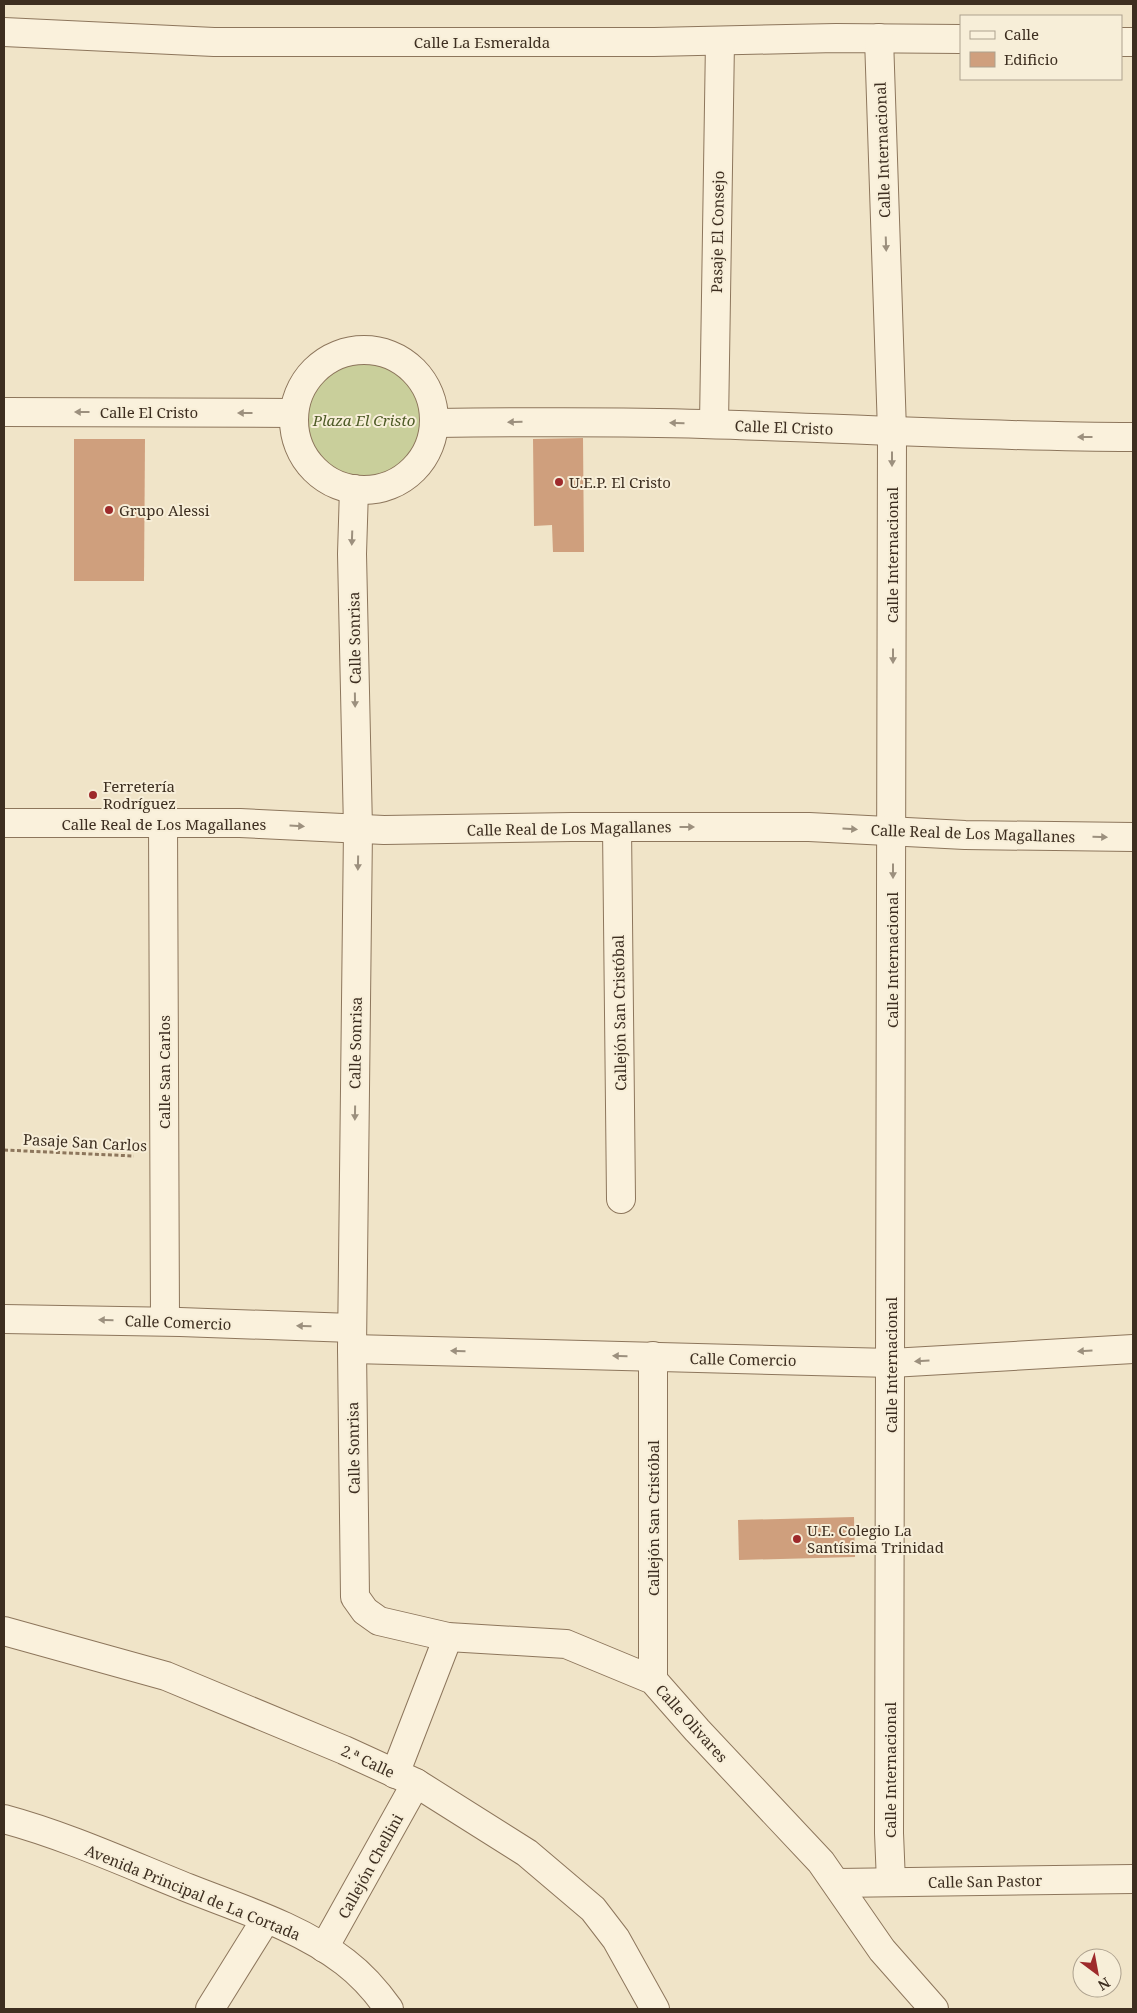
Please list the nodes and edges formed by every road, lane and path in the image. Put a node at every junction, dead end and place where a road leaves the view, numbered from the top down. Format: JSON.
{"nodes":[{"id":1,"x":4,"y":32,"type":"edge"},
{"id":2,"x":879,"y":38,"type":"junction"},
{"id":3,"x":960,"y":39,"type":"edge"},
{"id":4,"x":720,"y":41,"type":"junction"},
{"id":5,"x":4,"y":412,"type":"edge"},
{"id":6,"x":294,"y":413,"type":"junction"},
{"id":7,"x":434,"y":423,"type":"junction"},
{"id":8,"x":714,"y":424,"type":"junction"},
{"id":9,"x":892,"y":431,"type":"junction"},
{"id":10,"x":1133,"y":437,"type":"edge"},
{"id":11,"x":354,"y":489,"type":"junction"},
{"id":12,"x":4,"y":823,"type":"edge"},
{"id":13,"x":163,"y":824,"type":"junction"},
{"id":14,"x":617,"y":827,"type":"junction"},
{"id":15,"x":358,"y":829,"type":"junction"},
{"id":16,"x":893,"y":832,"type":"junction"},
{"id":17,"x":1133,"y":838,"type":"edge"},
{"id":18,"x":4,"y":1150,"type":"edge"},
{"id":19,"x":165,"y":1157,"type":"junction"},
{"id":20,"x":621,"y":1199,"type":"dead end"},
{"id":21,"x":4,"y":1319,"type":"edge"},
{"id":22,"x":165,"y":1322,"type":"junction"},
{"id":23,"x":352,"y":1338,"type":"junction"},
{"id":24,"x":1133,"y":1349,"type":"edge"},
{"id":25,"x":652,"y":1356,"type":"junction"},
{"id":26,"x":891,"y":1363,"type":"junction"},
{"id":27,"x":355,"y":1596,"type":"joint"},
{"id":28,"x":4,"y":1631,"type":"edge"},
{"id":29,"x":448,"y":1637,"type":"junction"},
{"id":30,"x":654,"y":1680,"type":"junction"},
{"id":31,"x":405,"y":1779,"type":"junction"},
{"id":32,"x":4,"y":1820,"type":"edge"},
{"id":33,"x":1133,"y":1879,"type":"edge"},
{"id":34,"x":891,"y":1882,"type":"junction"},
{"id":35,"x":838,"y":1883,"type":"junction"},
{"id":36,"x":266,"y":1919,"type":"junction"},
{"id":37,"x":324,"y":1948,"type":"junction"},
{"id":38,"x":210,"y":2009,"type":"edge"},
{"id":39,"x":389,"y":2009,"type":"edge"},
{"id":40,"x":655,"y":2009,"type":"edge"},
{"id":41,"x":934,"y":2009,"type":"edge"}],
"edges":[{"from":1,"to":4,"type":"street","name":"Calle La Esmeralda"},
{"from":2,"to":3,"type":"street","name":"Calle La Esmeralda"},
{"from":2,"to":4,"type":"street","name":"Calle La Esmeralda"},
{"from":2,"to":9,"type":"street","name":"Calle Internacional","one_way":true},
{"from":4,"to":8,"type":"street","name":"Pasaje El Consejo"},
{"from":6,"to":5,"type":"street","name":"Calle El Cristo","one_way":true},
{"from":6,"to":7,"type":"street"},
{"from":6,"to":11,"type":"street"},
{"from":8,"to":7,"type":"street","name":"Calle El Cristo","one_way":true},
{"from":7,"to":11,"type":"street"},
{"from":8,"to":9,"type":"street","name":"Calle El Cristo"},
{"from":10,"to":9,"type":"street","name":"Calle El Cristo","one_way":true},
{"from":9,"to":16,"type":"street","name":"Calle Internacional","one_way":true},
{"from":11,"to":15,"type":"street","name":"Calle Sonrisa","one_way":true},
{"from":12,"to":13,"type":"street","name":"Calle Real de Los Magallanes"},
{"from":13,"to":15,"type":"street","name":"Calle Real de Los Magallanes","one_way":true},
{"from":13,"to":19,"type":"street","name":"Calle San Carlos"},
{"from":14,"to":15,"type":"street","name":"Calle Real de Los Magallanes"},
{"from":14,"to":16,"type":"street","name":"Calle Real de Los Magallanes","one_way":true},
{"from":14,"to":20,"type":"street","name":"Callejón San Cristóbal"},
{"from":15,"to":23,"type":"street","name":"Calle Sonrisa","one_way":true},
{"from":16,"to":17,"type":"street","name":"Calle Real de Los Magallanes","one_way":true},
{"from":16,"to":26,"type":"street","name":"Calle Internacional","one_way":true},
{"from":18,"to":19,"type":"path","name":"Pasaje San Carlos"},
{"from":19,"to":22,"type":"street","name":"Calle San Carlos"},
{"from":22,"to":21,"type":"street","name":"Calle Comercio","one_way":true},
{"from":23,"to":22,"type":"street","name":"Calle Comercio","one_way":true},
{"from":25,"to":23,"type":"street","name":"Calle Comercio","one_way":true},
{"from":23,"to":27,"type":"street","name":"Calle Sonrisa"},
{"from":24,"to":26,"type":"street","name":"Calle Comercio","one_way":true},
{"from":25,"to":26,"type":"street","name":"Calle Comercio"},
{"from":25,"to":30,"type":"street","name":"Callejón San Cristóbal"},
{"from":26,"to":34,"type":"street","name":"Calle Internacional"},
{"from":27,"to":29,"type":"street","name":"Calle Olivares"},
{"from":28,"to":31,"type":"street","name":"2.ª Calle"},
{"from":29,"to":30,"type":"street","name":"Calle Olivares"},
{"from":29,"to":31,"type":"street","name":"Callejón Chellini"},
{"from":30,"to":35,"type":"street","name":"Calle Olivares"},
{"from":31,"to":37,"type":"street","name":"Callejón Chellini"},
{"from":31,"to":40,"type":"street","name":"2.ª Calle"},
{"from":32,"to":36,"type":"street","name":"Avenida Principal de La Cortada"},
{"from":33,"to":34,"type":"street","name":"Calle San Pastor"},
{"from":34,"to":35,"type":"street","name":"Calle San Pastor"},
{"from":35,"to":41,"type":"street","name":"Calle Olivares"},
{"from":36,"to":37,"type":"street","name":"Avenida Principal de La Cortada"},
{"from":36,"to":38,"type":"street"},
{"from":37,"to":39,"type":"street","name":"Avenida Principal de La Cortada"}]}
